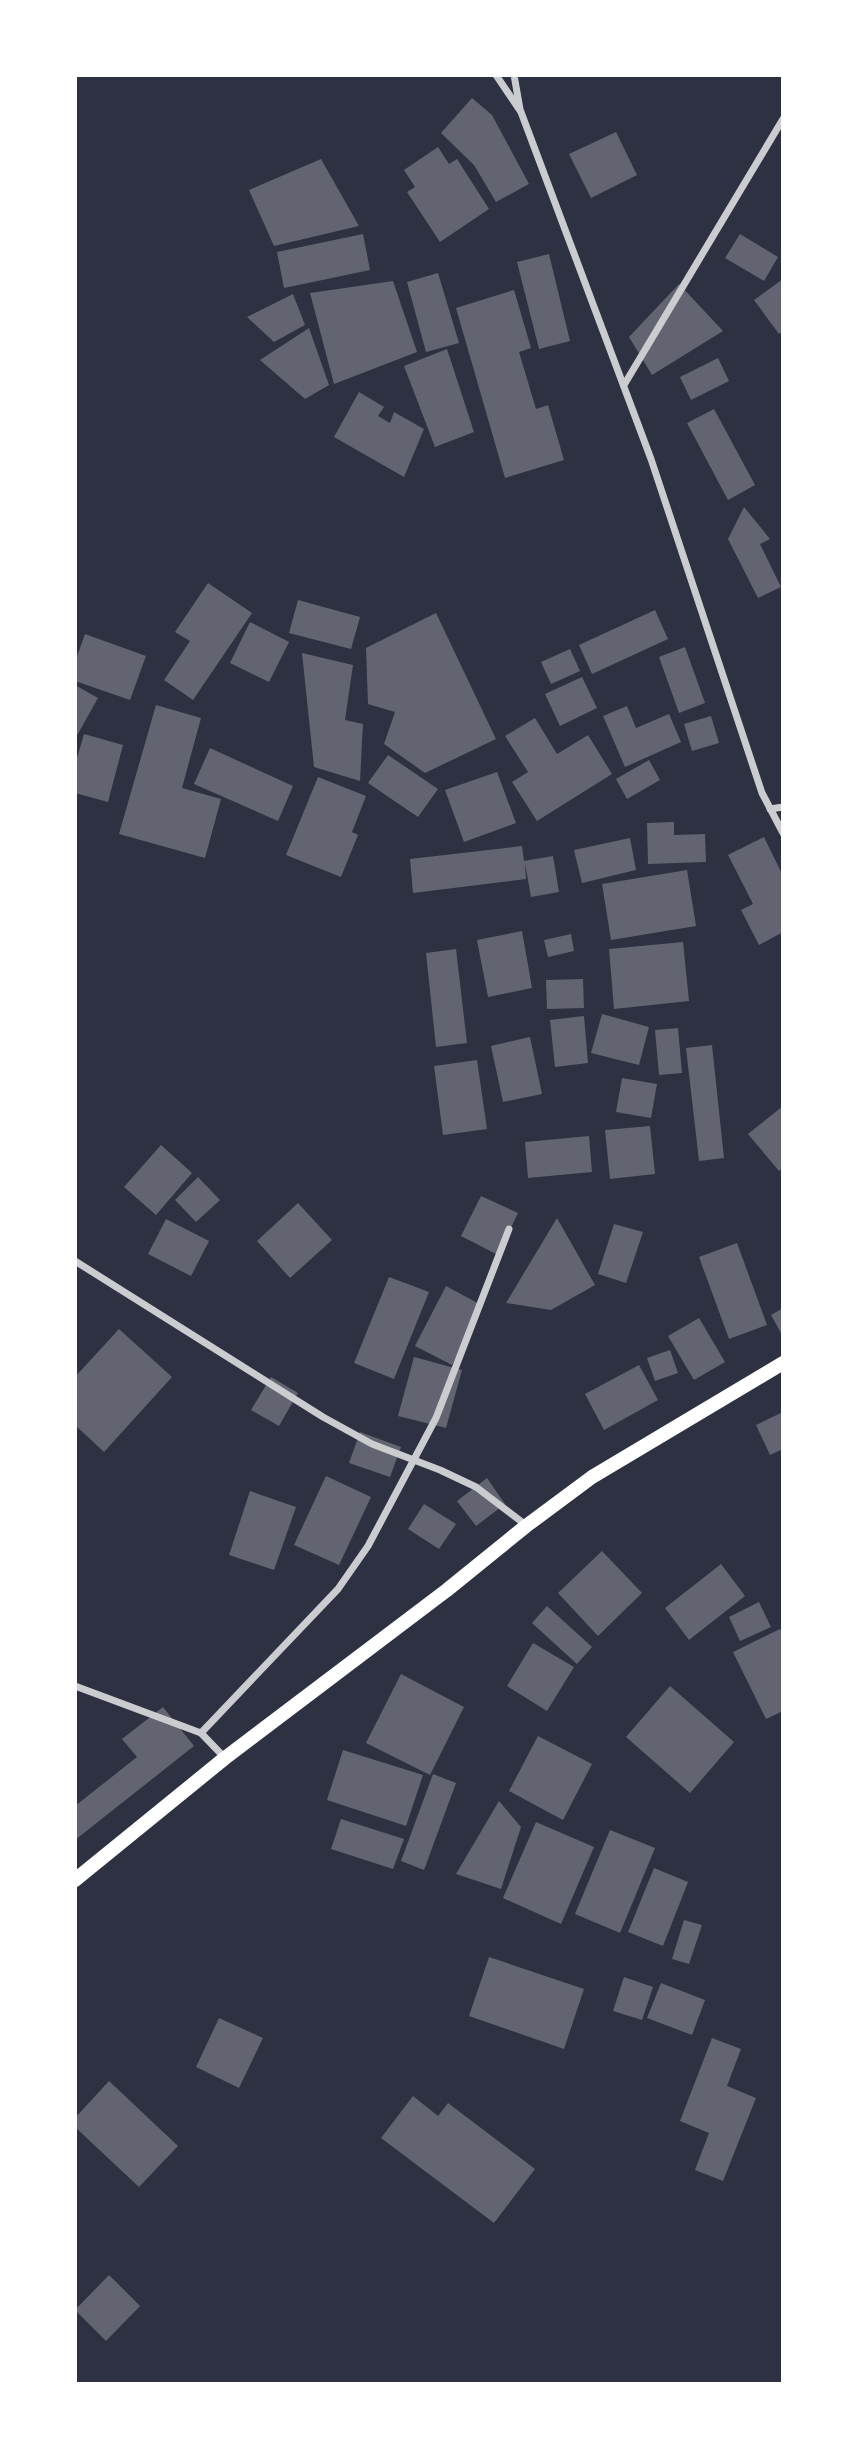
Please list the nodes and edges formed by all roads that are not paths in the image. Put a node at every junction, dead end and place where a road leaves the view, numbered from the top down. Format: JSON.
{"nodes":[{"id":1,"x":496,"y":75,"type":"edge"},
{"id":2,"x":514,"y":75,"type":"edge"},
{"id":3,"x":521,"y":112,"type":"junction"},
{"id":4,"x":783,"y":119,"type":"edge"},
{"id":5,"x":624,"y":385,"type":"junction"},
{"id":6,"x":783,"y":807,"type":"edge"},
{"id":7,"x":770,"y":808,"type":"junction"},
{"id":8,"x":783,"y":833,"type":"edge"},
{"id":9,"x":509,"y":1229,"type":"dead end"},
{"id":10,"x":75,"y":1261,"type":"edge"},
{"id":11,"x":783,"y":1363,"type":"edge"},
{"id":12,"x":412,"y":1459,"type":"junction"},
{"id":13,"x":526,"y":1526,"type":"junction"},
{"id":14,"x":75,"y":1686,"type":"edge"},
{"id":15,"x":201,"y":1734,"type":"junction"},
{"id":16,"x":225,"y":1758,"type":"junction"},
{"id":17,"x":75,"y":1880,"type":"edge"}],
"edges":[{"from":1,"to":3,"type":"street"},
{"from":2,"to":3,"type":"street"},
{"from":3,"to":5,"type":"street"},
{"from":4,"to":5,"type":"street"},
{"from":5,"to":7,"type":"street"},
{"from":6,"to":7,"type":"street"},
{"from":7,"to":8,"type":"street"},
{"from":9,"to":12,"type":"street"},
{"from":10,"to":12,"type":"street"},
{"from":11,"to":13,"type":"main road"},
{"from":12,"to":13,"type":"street"},
{"from":12,"to":15,"type":"street"},
{"from":13,"to":16,"type":"main road"},
{"from":14,"to":15,"type":"street"},
{"from":15,"to":16,"type":"street"},
{"from":16,"to":17,"type":"main road"}]}
